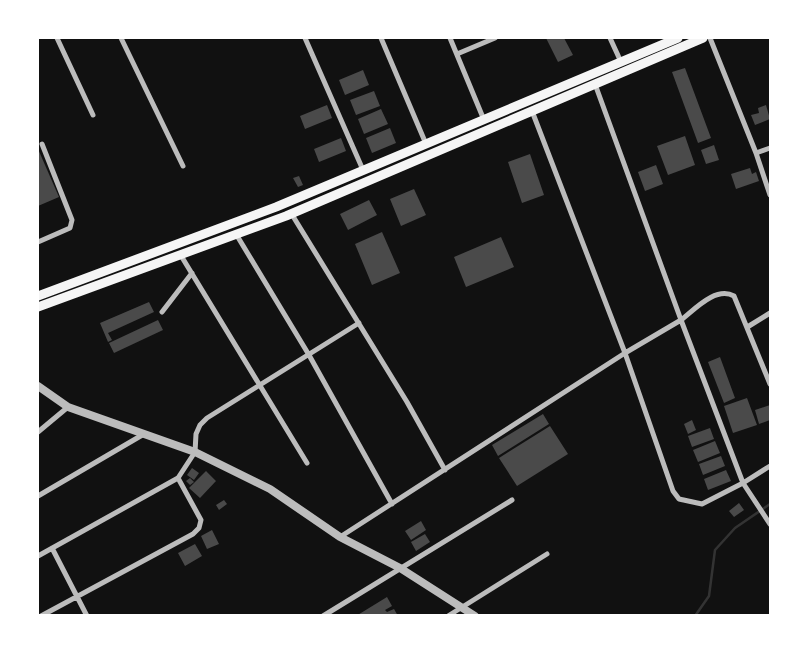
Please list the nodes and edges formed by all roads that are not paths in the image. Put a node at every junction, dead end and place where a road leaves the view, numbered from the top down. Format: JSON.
{"nodes":[{"id":1,"x":57,"y":38,"type":"edge"},
{"id":2,"x":121,"y":38,"type":"edge"},
{"id":3,"x":305,"y":38,"type":"edge"},
{"id":4,"x":381,"y":38,"type":"edge"},
{"id":5,"x":450,"y":38,"type":"edge"},
{"id":6,"x":496,"y":38,"type":"edge"},
{"id":7,"x":610,"y":38,"type":"edge"},
{"id":8,"x":678,"y":38,"type":"edge"},
{"id":9,"x":703,"y":38,"type":"edge"},
{"id":10,"x":710,"y":38,"type":"edge"},
{"id":11,"x":457,"y":54,"type":"junction"},
{"id":12,"x":621,"y":62,"type":"junction"},
{"id":13,"x":595,"y":84,"type":"junction"},
{"id":14,"x":532,"y":111,"type":"junction"},
{"id":15,"x":93,"y":115,"type":"dead end"},
{"id":16,"x":484,"y":120,"type":"junction"},
{"id":17,"x":42,"y":144,"type":"dead end"},
{"id":18,"x":426,"y":144,"type":"junction"},
{"id":19,"x":770,"y":148,"type":"edge"},
{"id":20,"x":756,"y":153,"type":"junction"},
{"id":21,"x":183,"y":166,"type":"dead end"},
{"id":22,"x":363,"y":170,"type":"junction"},
{"id":23,"x":770,"y":195,"type":"edge"},
{"id":24,"x":291,"y":213,"type":"junction"},
{"id":25,"x":235,"y":234,"type":"junction"},
{"id":26,"x":38,"y":242,"type":"edge"},
{"id":27,"x":180,"y":253,"type":"junction"},
{"id":28,"x":192,"y":273,"type":"junction"},
{"id":29,"x":38,"y":296,"type":"edge"},
{"id":30,"x":38,"y":307,"type":"edge"},
{"id":31,"x":162,"y":312,"type":"dead end"},
{"id":32,"x":770,"y":313,"type":"edge"},
{"id":33,"x":681,"y":320,"type":"junction"},
{"id":34,"x":359,"y":323,"type":"junction"},
{"id":35,"x":748,"y":326,"type":"junction"},
{"id":36,"x":625,"y":354,"type":"junction"},
{"id":37,"x":308,"y":355,"type":"junction"},
{"id":38,"x":770,"y":384,"type":"edge"},
{"id":39,"x":260,"y":385,"type":"junction"},
{"id":40,"x":38,"y":386,"type":"edge"},
{"id":41,"x":68,"y":408,"type":"junction"},
{"id":42,"x":38,"y":432,"type":"edge"},
{"id":43,"x":145,"y":434,"type":"junction"},
{"id":44,"x":195,"y":452,"type":"junction"},
{"id":45,"x":307,"y":463,"type":"dead end"},
{"id":46,"x":770,"y":466,"type":"edge"},
{"id":47,"x":445,"y":470,"type":"junction"},
{"id":48,"x":178,"y":478,"type":"junction"},
{"id":49,"x":743,"y":483,"type":"junction"},
{"id":50,"x":38,"y":496,"type":"edge"},
{"id":51,"x":512,"y":500,"type":"dead end"},
{"id":52,"x":392,"y":504,"type":"junction"},
{"id":53,"x":770,"y":524,"type":"edge"},
{"id":54,"x":340,"y":538,"type":"junction"},
{"id":55,"x":52,"y":548,"type":"junction"},
{"id":56,"x":547,"y":554,"type":"dead end"},
{"id":57,"x":38,"y":556,"type":"edge"},
{"id":58,"x":400,"y":568,"type":"junction"},
{"id":59,"x":77,"y":596,"type":"junction"},
{"id":60,"x":461,"y":607,"type":"junction"},
{"id":61,"x":41,"y":616,"type":"edge"},
{"id":62,"x":87,"y":616,"type":"edge"},
{"id":63,"x":324,"y":616,"type":"edge"},
{"id":64,"x":448,"y":616,"type":"edge"},
{"id":65,"x":475,"y":616,"type":"edge"}],
"edges":[{"from":1,"to":15,"type":"street"},
{"from":2,"to":21,"type":"street"},
{"from":3,"to":22,"type":"street"},
{"from":4,"to":18,"type":"street"},
{"from":5,"to":11,"type":"street"},
{"from":6,"to":11,"type":"street"},
{"from":7,"to":12,"type":"street"},
{"from":8,"to":12,"type":"main road"},
{"from":9,"to":13,"type":"main road"},
{"from":10,"to":20,"type":"street"},
{"from":11,"to":16,"type":"street"},
{"from":12,"to":16,"type":"main road"},
{"from":13,"to":14,"type":"main road"},
{"from":13,"to":33,"type":"street"},
{"from":14,"to":24,"type":"main road"},
{"from":14,"to":36,"type":"street"},
{"from":16,"to":18,"type":"main road"},
{"from":17,"to":26,"type":"street"},
{"from":18,"to":22,"type":"main road"},
{"from":19,"to":20,"type":"street"},
{"from":20,"to":23,"type":"street"},
{"from":22,"to":29,"type":"main road"},
{"from":24,"to":25,"type":"main road"},
{"from":24,"to":34,"type":"street"},
{"from":25,"to":27,"type":"main road"},
{"from":25,"to":37,"type":"street"},
{"from":27,"to":28,"type":"street"},
{"from":27,"to":30,"type":"main road"},
{"from":28,"to":31,"type":"street"},
{"from":28,"to":39,"type":"street"},
{"from":32,"to":35,"type":"street"},
{"from":33,"to":35,"type":"street"},
{"from":33,"to":36,"type":"street"},
{"from":33,"to":49,"type":"street"},
{"from":34,"to":37,"type":"street"},
{"from":34,"to":47,"type":"street"},
{"from":35,"to":38,"type":"street"},
{"from":36,"to":47,"type":"street"},
{"from":36,"to":49,"type":"street"},
{"from":37,"to":39,"type":"street"},
{"from":37,"to":52,"type":"street"},
{"from":39,"to":44,"type":"street"},
{"from":39,"to":45,"type":"street"},
{"from":40,"to":41,"type":"street"},
{"from":41,"to":42,"type":"street"},
{"from":41,"to":43,"type":"street"},
{"from":43,"to":44,"type":"street"},
{"from":43,"to":50,"type":"street"},
{"from":44,"to":48,"type":"street"},
{"from":44,"to":54,"type":"street"},
{"from":46,"to":49,"type":"street"},
{"from":47,"to":52,"type":"street"},
{"from":48,"to":55,"type":"street"},
{"from":48,"to":59,"type":"street"},
{"from":49,"to":53,"type":"street"},
{"from":51,"to":58,"type":"street"},
{"from":52,"to":54,"type":"street"},
{"from":54,"to":58,"type":"street"},
{"from":55,"to":57,"type":"street"},
{"from":55,"to":59,"type":"street"},
{"from":56,"to":60,"type":"street"},
{"from":58,"to":60,"type":"street"},
{"from":58,"to":63,"type":"street"},
{"from":59,"to":61,"type":"street"},
{"from":59,"to":62,"type":"street"},
{"from":60,"to":64,"type":"street"},
{"from":60,"to":65,"type":"street"}]}
